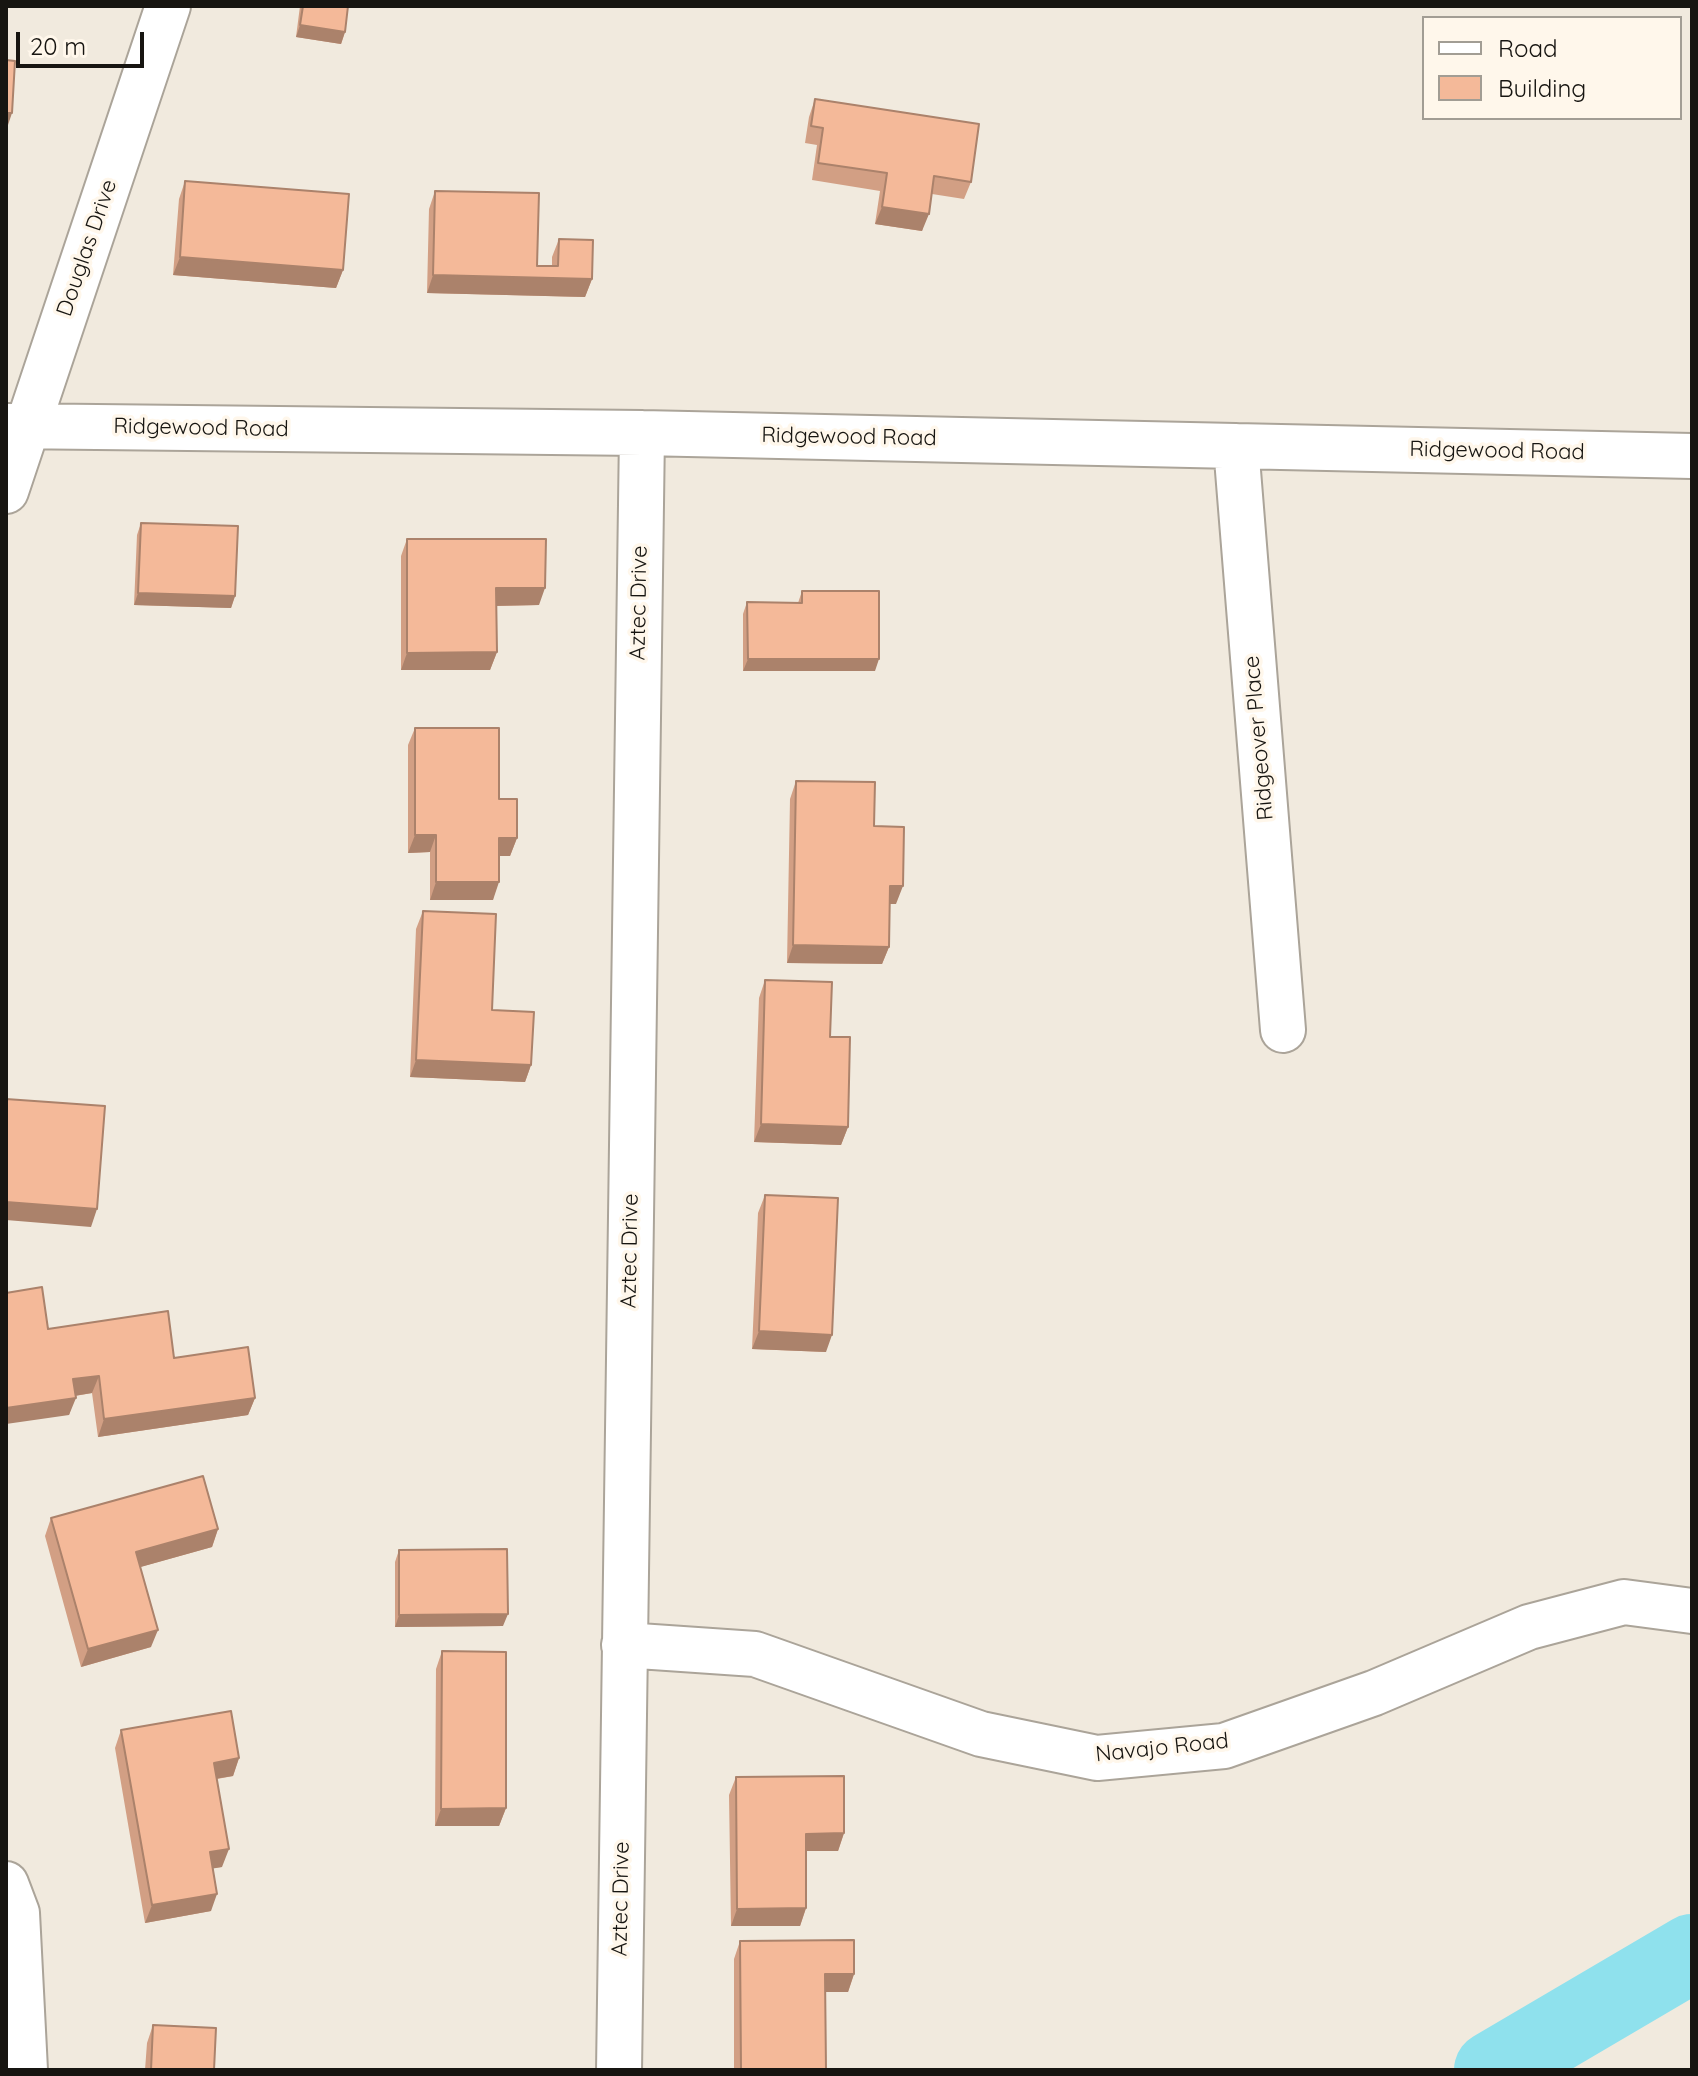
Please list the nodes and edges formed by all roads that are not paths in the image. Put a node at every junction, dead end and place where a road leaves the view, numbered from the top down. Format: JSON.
{"nodes":[{"id":1,"x":168,"y":6,"type":"edge"},
{"id":2,"x":17,"y":426,"type":"edge"},
{"id":3,"x":642,"y":433,"type":"junction"},
{"id":4,"x":1236,"y":446,"type":"junction"},
{"id":5,"x":1692,"y":456,"type":"edge"},
{"id":6,"x":6,"y":491,"type":"edge"},
{"id":7,"x":1283,"y":1030,"type":"dead end"},
{"id":8,"x":1692,"y":1611,"type":"edge"},
{"id":9,"x":624,"y":1645,"type":"junction"},
{"id":10,"x":6,"y":1884,"type":"edge"},
{"id":11,"x":25,"y":2070,"type":"edge"},
{"id":12,"x":619,"y":2070,"type":"edge"}],
"edges":[{"from":1,"to":2,"type":"street","name":"Douglas Drive"},
{"from":2,"to":3,"type":"street","name":"Ridgewood Road"},
{"from":2,"to":6,"type":"street","name":"Douglas Drive"},
{"from":3,"to":4,"type":"street","name":"Ridgewood Road"},
{"from":3,"to":9,"type":"street","name":"Aztec Drive"},
{"from":4,"to":5,"type":"street","name":"Ridgewood Road"},
{"from":4,"to":7,"type":"street","name":"Ridgeover Place"},
{"from":8,"to":9,"type":"street","name":"Navajo Road"},
{"from":9,"to":12,"type":"street","name":"Aztec Drive"},
{"from":10,"to":11,"type":"street"}]}
